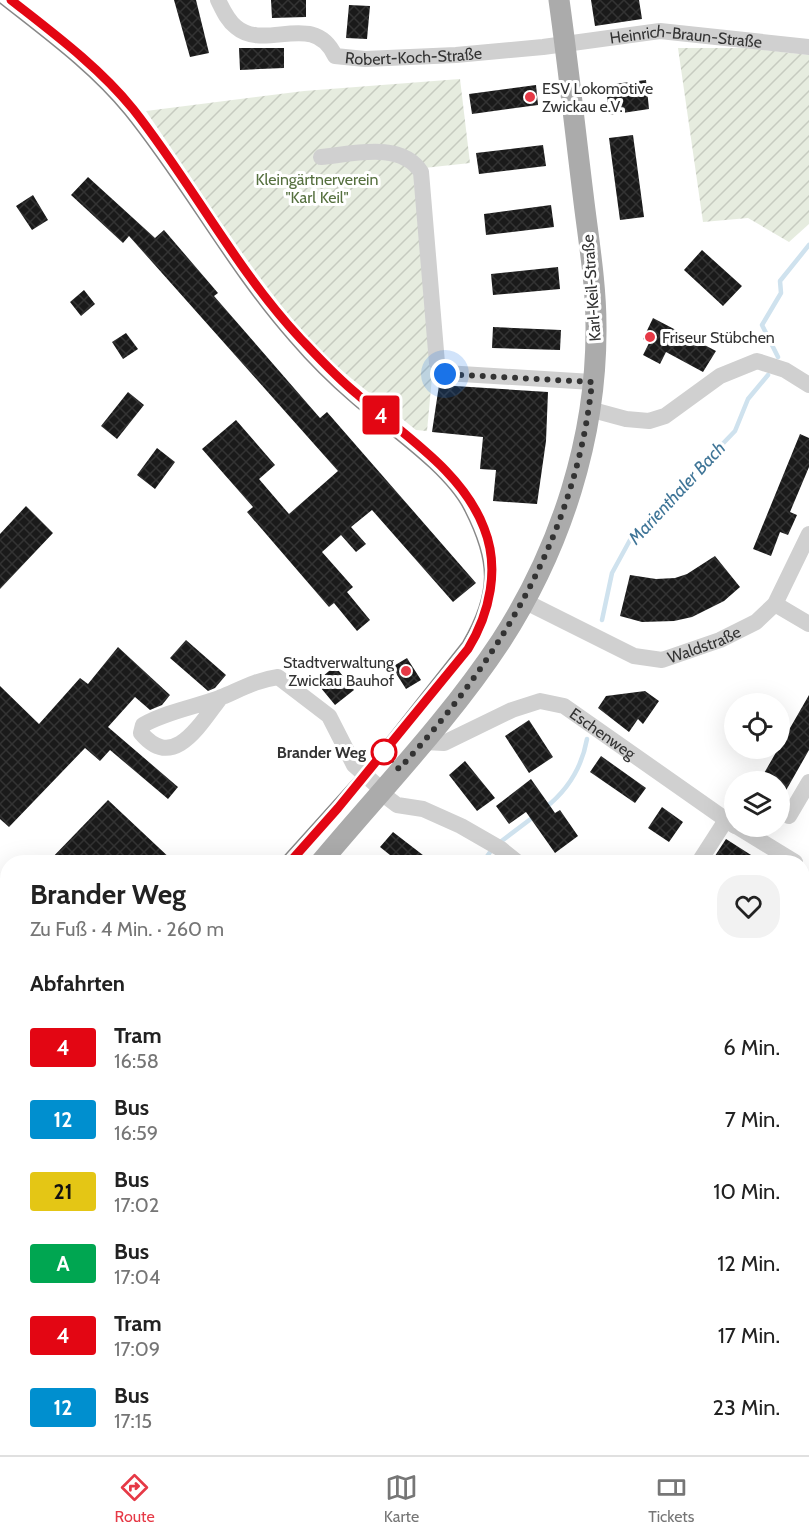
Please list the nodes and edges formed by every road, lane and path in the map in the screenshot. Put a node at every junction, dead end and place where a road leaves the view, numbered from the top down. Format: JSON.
{"nodes":[{"id":1,"x":218,"y":0,"type":"edge"},
{"id":2,"x":559,"y":0,"type":"edge"},
{"id":3,"x":565,"y":44,"type":"junction"},
{"id":4,"x":809,"y":47,"type":"edge"},
{"id":5,"x":321,"y":157,"type":"dead end"},
{"id":6,"x":592,"y":382,"type":"junction"},
{"id":7,"x":809,"y":385,"type":"edge"},
{"id":8,"x":589,"y":409,"type":"junction"},
{"id":9,"x":809,"y":534,"type":"edge"},
{"id":10,"x":524,"y":601,"type":"junction"},
{"id":11,"x":775,"y":604,"type":"junction"},
{"id":12,"x":809,"y":624,"type":"edge"},
{"id":13,"x":220,"y":697,"type":"dead end"},
{"id":14,"x":425,"y":742,"type":"junction"},
{"id":15,"x":809,"y":782,"type":"edge"},
{"id":16,"x":381,"y":791,"type":"junction"},
{"id":17,"x":790,"y":814,"type":"edge"},
{"id":18,"x":724,"y":818,"type":"edge"},
{"id":19,"x":724,"y":833,"type":"edge"},
{"id":20,"x":754,"y":837,"type":"edge"},
{"id":21,"x":327,"y":855,"type":"edge"},
{"id":22,"x":508,"y":855,"type":"edge"},
{"id":23,"x":705,"y":855,"type":"edge"},
{"id":24,"x":783,"y":855,"type":"edge"}],
"edges":[{"from":1,"to":3,"type":"street","name":"Robert-Koch-Straße"},
{"from":2,"to":3,"type":"main road","name":"Karl-Keil-Straße"},
{"from":3,"to":4,"type":"street","name":"Heinrich-Braun-Straße"},
{"from":3,"to":6,"type":"main road","name":"Karl-Keil-Straße"},
{"from":5,"to":6,"type":"street"},
{"from":6,"to":8,"type":"main road","name":"Karl-Keil-Straße"},
{"from":7,"to":8,"type":"street"},
{"from":8,"to":10,"type":"main road","name":"Karl-Keil-Straße"},
{"from":9,"to":11,"type":"street","name":"Waldstraße"},
{"from":10,"to":11,"type":"street","name":"Waldstraße"},
{"from":10,"to":14,"type":"main road","name":"Karl-Keil-Straße"},
{"from":11,"to":12,"type":"street"},
{"from":13,"to":16,"type":"street"},
{"from":14,"to":16,"type":"main road","name":"Karl-Keil-Straße"},
{"from":14,"to":18,"type":"street","name":"Eschenweg"},
{"from":15,"to":17,"type":"street"},
{"from":16,"to":21,"type":"main road","name":"Karl-Keil-Straße"},
{"from":16,"to":22,"type":"street"},
{"from":19,"to":23,"type":"street"},
{"from":20,"to":24,"type":"street","name":"Eschenweg"}]}
